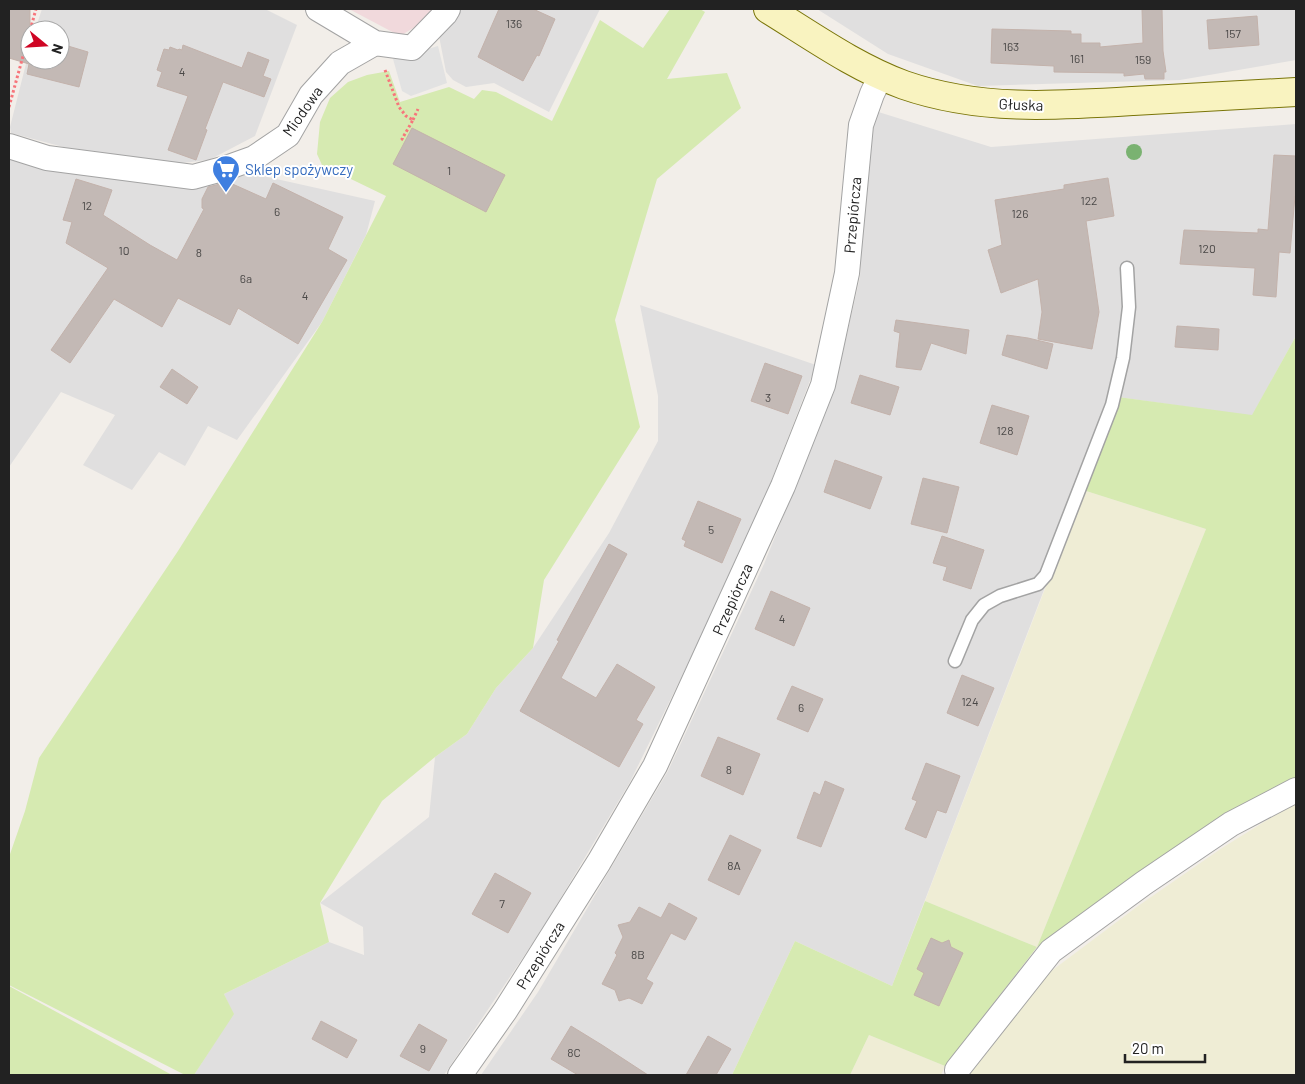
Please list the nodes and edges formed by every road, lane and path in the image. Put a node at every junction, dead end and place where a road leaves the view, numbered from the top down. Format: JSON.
{"nodes":[{"id":1,"x":36,"y":9,"type":"edge"},
{"id":2,"x":318,"y":9,"type":"edge"},
{"id":3,"x":448,"y":9,"type":"edge"},
{"id":4,"x":768,"y":9,"type":"edge"},
{"id":5,"x":375,"y":43,"type":"junction"},
{"id":6,"x":880,"y":75,"type":"junction"},
{"id":7,"x":1296,"y":92,"type":"edge"},
{"id":8,"x":9,"y":107,"type":"edge"},
{"id":9,"x":418,"y":108,"type":"dead end"},
{"id":10,"x":413,"y":120,"type":"junction"},
{"id":11,"x":405,"y":141,"type":"dead end"},
{"id":12,"x":9,"y":146,"type":"edge"},
{"id":13,"x":1126,"y":268,"type":"dead end"},
{"id":14,"x":955,"y":661,"type":"dead end"},
{"id":15,"x":1296,"y":790,"type":"edge"},
{"id":16,"x":957,"y":1070,"type":"dead end"},
{"id":17,"x":460,"y":1075,"type":"edge"}],
"edges":[{"from":1,"to":8,"type":"path"},
{"from":2,"to":5,"type":"street"},
{"from":3,"to":5,"type":"street"},
{"from":4,"to":6,"type":"street","name":"Głuska"},
{"from":5,"to":10,"type":"path"},
{"from":5,"to":12,"type":"street","name":"Miodowa"},
{"from":6,"to":7,"type":"street","name":"Głuska"},
{"from":6,"to":17,"type":"street","name":"Przepiórcza"},
{"from":9,"to":10,"type":"path"},
{"from":10,"to":11,"type":"path"},
{"from":13,"to":14,"type":"lane"},
{"from":15,"to":16,"type":"street"}]}
